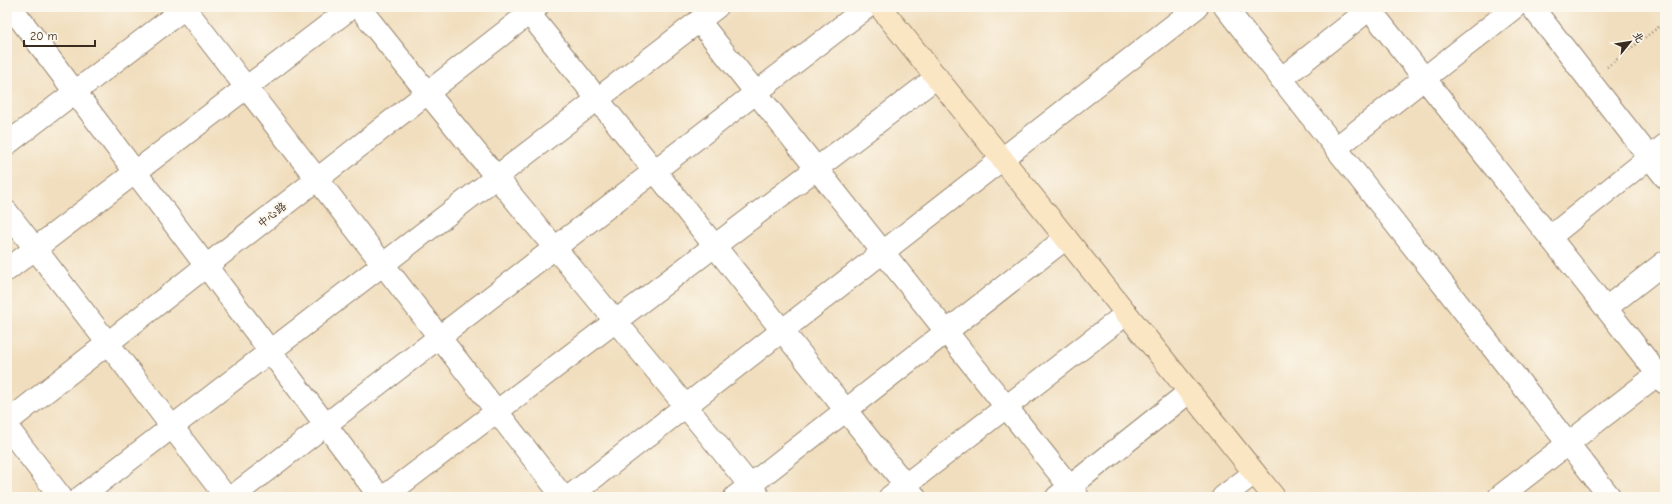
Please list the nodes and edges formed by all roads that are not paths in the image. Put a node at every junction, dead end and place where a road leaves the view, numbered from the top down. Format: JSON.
{"nodes":[{"id":1,"x":185,"y":7,"type":"edge"},
{"id":2,"x":352,"y":7,"type":"edge"},
{"id":3,"x":359,"y":7,"type":"edge"},
{"id":4,"x":717,"y":7,"type":"edge"},
{"id":5,"x":867,"y":7,"type":"edge"},
{"id":6,"x":880,"y":7,"type":"edge"},
{"id":7,"x":1197,"y":7,"type":"edge"},
{"id":8,"x":1225,"y":7,"type":"edge"},
{"id":9,"x":1515,"y":7,"type":"edge"},
{"id":10,"x":1532,"y":7,"type":"edge"},
{"id":11,"x":1370,"y":8,"type":"edge"},
{"id":12,"x":530,"y":9,"type":"edge"},
{"id":13,"x":15,"y":12,"type":"edge"},
{"id":14,"x":699,"y":21,"type":"junction"},
{"id":15,"x":937,"y":77,"type":"junction"},
{"id":16,"x":1281,"y":78,"type":"junction"},
{"id":17,"x":1424,"y":78,"type":"junction"},
{"id":18,"x":246,"y":87,"type":"junction"},
{"id":19,"x":75,"y":92,"type":"junction"},
{"id":20,"x":426,"y":93,"type":"junction"},
{"id":21,"x":756,"y":93,"type":"junction"},
{"id":22,"x":598,"y":99,"type":"junction"},
{"id":23,"x":7,"y":144,"type":"edge"},
{"id":24,"x":1336,"y":148,"type":"junction"},
{"id":25,"x":1657,"y":151,"type":"edge"},
{"id":26,"x":1002,"y":159,"type":"junction"},
{"id":27,"x":816,"y":169,"type":"junction"},
{"id":28,"x":655,"y":171,"type":"junction"},
{"id":29,"x":135,"y":172,"type":"junction"},
{"id":30,"x":496,"y":177,"type":"junction"},
{"id":31,"x":1665,"y":177,"type":"edge"},
{"id":32,"x":317,"y":179,"type":"junction"},
{"id":33,"x":7,"y":212,"type":"edge"},
{"id":34,"x":1550,"y":237,"type":"junction"},
{"id":35,"x":1066,"y":238,"type":"junction"},
{"id":36,"x":715,"y":246,"type":"junction"},
{"id":37,"x":35,"y":248,"type":"junction"},
{"id":38,"x":555,"y":248,"type":"junction"},
{"id":39,"x":883,"y":252,"type":"junction"},
{"id":40,"x":1665,"y":262,"type":"edge"},
{"id":41,"x":383,"y":264,"type":"junction"},
{"id":42,"x":206,"y":266,"type":"junction"},
{"id":43,"x":7,"y":270,"type":"edge"},
{"id":44,"x":1606,"y":308,"type":"junction"},
{"id":45,"x":1126,"y":314,"type":"junction"},
{"id":46,"x":615,"y":321,"type":"junction"},
{"id":47,"x":782,"y":331,"type":"junction"},
{"id":48,"x":946,"y":332,"type":"junction"},
{"id":49,"x":439,"y":337,"type":"junction"},
{"id":50,"x":108,"y":343,"type":"junction"},
{"id":51,"x":270,"y":351,"type":"junction"},
{"id":52,"x":1662,"y":378,"type":"edge"},
{"id":53,"x":1190,"y":392,"type":"junction"},
{"id":54,"x":686,"y":406,"type":"junction"},
{"id":55,"x":1006,"y":407,"type":"junction"},
{"id":56,"x":846,"y":410,"type":"junction"},
{"id":57,"x":496,"y":411,"type":"junction"},
{"id":58,"x":7,"y":422,"type":"edge"},
{"id":59,"x":326,"y":425,"type":"junction"},
{"id":60,"x":7,"y":427,"type":"edge"},
{"id":61,"x":172,"y":427,"type":"junction"},
{"id":62,"x":1568,"y":443,"type":"junction"},
{"id":63,"x":1254,"y":473,"type":"junction"},
{"id":64,"x":748,"y":493,"type":"edge"},
{"id":65,"x":903,"y":493,"type":"edge"},
{"id":66,"x":1068,"y":493,"type":"edge"},
{"id":67,"x":61,"y":497,"type":"edge"},
{"id":68,"x":81,"y":497,"type":"edge"},
{"id":69,"x":226,"y":497,"type":"edge"},
{"id":70,"x":232,"y":497,"type":"edge"},
{"id":71,"x":380,"y":497,"type":"edge"},
{"id":72,"x":384,"y":497,"type":"edge"},
{"id":73,"x":563,"y":497,"type":"edge"},
{"id":74,"x":569,"y":497,"type":"edge"},
{"id":75,"x":1223,"y":497,"type":"edge"},
{"id":76,"x":1274,"y":497,"type":"edge"},
{"id":77,"x":1499,"y":497,"type":"edge"},
{"id":78,"x":1610,"y":497,"type":"edge"}],
"edges":[{"from":1,"to":18,"type":"street"},
{"from":1,"to":19,"type":"street"},
{"from":2,"to":18,"type":"street"},
{"from":3,"to":20,"type":"street"},
{"from":4,"to":14,"type":"street"},
{"from":5,"to":21,"type":"street"},
{"from":6,"to":15,"type":"street"},
{"from":7,"to":26,"type":"street"},
{"from":8,"to":16,"type":"street"},
{"from":9,"to":17,"type":"street"},
{"from":10,"to":25,"type":"street"},
{"from":11,"to":16,"type":"street"},
{"from":11,"to":17,"type":"street"},
{"from":12,"to":20,"type":"street","name":"中心路"},
{"from":12,"to":22,"type":"street"},
{"from":13,"to":19,"type":"street"},
{"from":14,"to":21,"type":"street"},
{"from":14,"to":22,"type":"street"},
{"from":15,"to":26,"type":"street"},
{"from":15,"to":27,"type":"street"},
{"from":16,"to":24,"type":"street"},
{"from":17,"to":24,"type":"street"},
{"from":17,"to":34,"type":"street"},
{"from":18,"to":29,"type":"street"},
{"from":18,"to":32,"type":"street"},
{"from":19,"to":23,"type":"street"},
{"from":19,"to":29,"type":"street"},
{"from":20,"to":30,"type":"street"},
{"from":20,"to":32,"type":"street","name":"中心路"},
{"from":21,"to":27,"type":"street"},
{"from":21,"to":28,"type":"street"},
{"from":22,"to":28,"type":"street"},
{"from":22,"to":30,"type":"street"},
{"from":24,"to":62,"type":"street"},
{"from":25,"to":31,"type":"street"},
{"from":25,"to":34,"type":"street"},
{"from":26,"to":35,"type":"street"},
{"from":26,"to":39,"type":"street"},
{"from":27,"to":36,"type":"street"},
{"from":27,"to":39,"type":"street"},
{"from":28,"to":36,"type":"street"},
{"from":28,"to":38,"type":"street"},
{"from":29,"to":37,"type":"street"},
{"from":29,"to":42,"type":"street"},
{"from":30,"to":38,"type":"street"},
{"from":30,"to":41,"type":"street"},
{"from":32,"to":41,"type":"street"},
{"from":32,"to":42,"type":"street","name":"中心路"},
{"from":33,"to":37,"type":"street"},
{"from":34,"to":44,"type":"street"},
{"from":35,"to":45,"type":"street"},
{"from":35,"to":48,"type":"street"},
{"from":36,"to":46,"type":"street"},
{"from":36,"to":47,"type":"street"},
{"from":37,"to":43,"type":"street"},
{"from":37,"to":50,"type":"street"},
{"from":38,"to":46,"type":"street"},
{"from":38,"to":49,"type":"street"},
{"from":39,"to":47,"type":"street"},
{"from":39,"to":48,"type":"street"},
{"from":40,"to":44,"type":"street"},
{"from":41,"to":49,"type":"street"},
{"from":41,"to":51,"type":"street"},
{"from":42,"to":50,"type":"street","name":"中心路"},
{"from":42,"to":51,"type":"street"},
{"from":44,"to":52,"type":"street"},
{"from":45,"to":53,"type":"street"},
{"from":45,"to":55,"type":"street"},
{"from":46,"to":54,"type":"street"},
{"from":46,"to":57,"type":"street"},
{"from":47,"to":54,"type":"street"},
{"from":47,"to":56,"type":"street"},
{"from":48,"to":55,"type":"street"},
{"from":48,"to":56,"type":"street"},
{"from":49,"to":57,"type":"street"},
{"from":49,"to":59,"type":"street"},
{"from":50,"to":58,"type":"street","name":"中心路"},
{"from":50,"to":61,"type":"street"},
{"from":51,"to":59,"type":"street"},
{"from":51,"to":61,"type":"street"},
{"from":52,"to":62,"type":"street"},
{"from":53,"to":63,"type":"street"},
{"from":53,"to":66,"type":"street"},
{"from":54,"to":64,"type":"street"},
{"from":54,"to":74,"type":"street"},
{"from":55,"to":65,"type":"street"},
{"from":55,"to":66,"type":"street"},
{"from":56,"to":64,"type":"street"},
{"from":56,"to":65,"type":"street"},
{"from":57,"to":72,"type":"street"},
{"from":57,"to":73,"type":"street"},
{"from":59,"to":70,"type":"street"},
{"from":59,"to":71,"type":"street"},
{"from":60,"to":67,"type":"street"},
{"from":61,"to":68,"type":"street"},
{"from":61,"to":69,"type":"street"},
{"from":62,"to":77,"type":"street"},
{"from":62,"to":78,"type":"street"},
{"from":63,"to":75,"type":"street"},
{"from":63,"to":76,"type":"street"}]}
